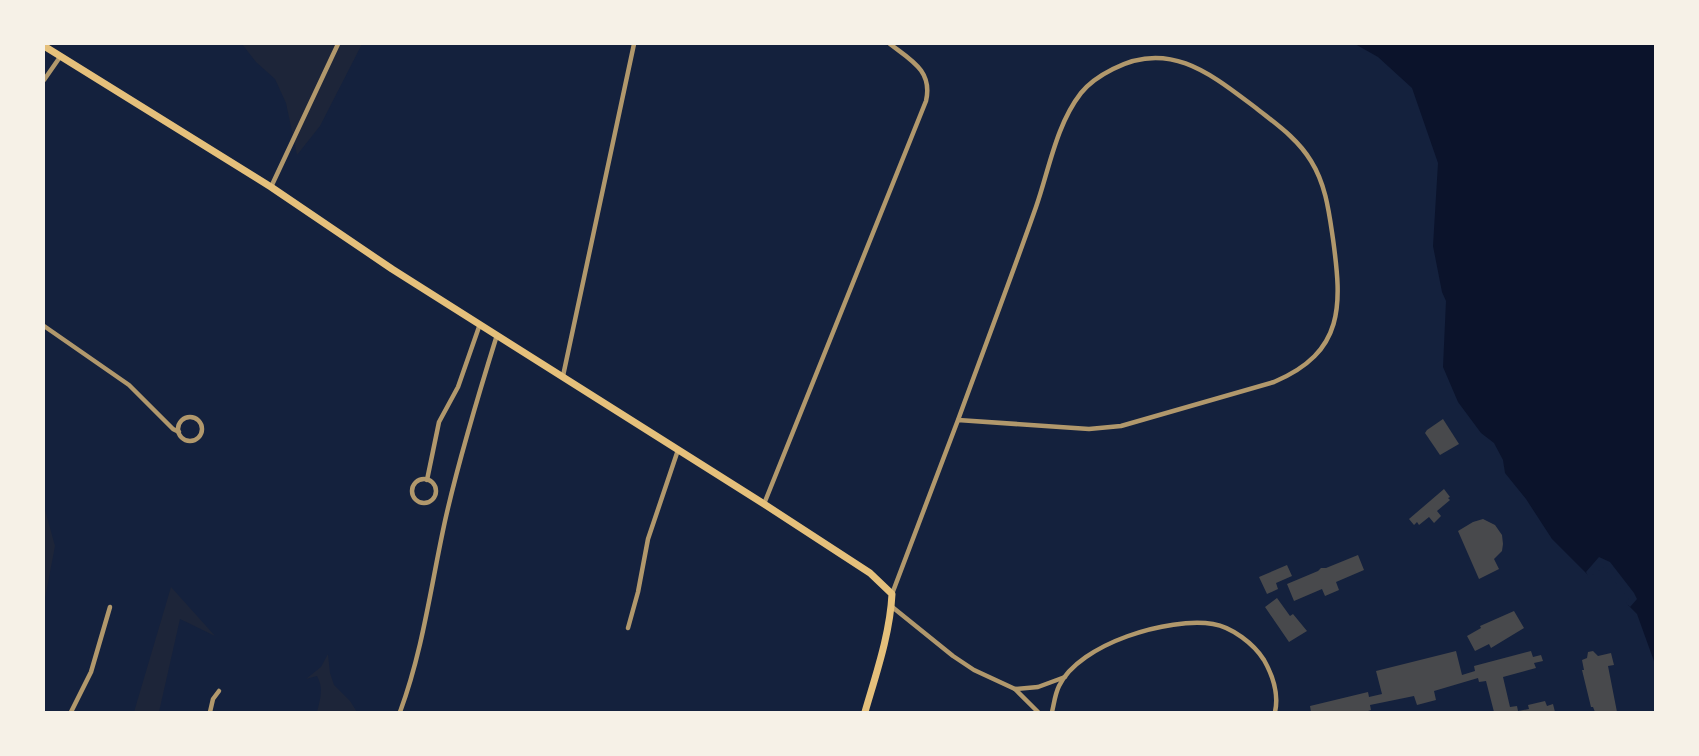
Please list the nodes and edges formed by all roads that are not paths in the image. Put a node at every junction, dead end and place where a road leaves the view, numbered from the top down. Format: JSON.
{"nodes":[{"id":1,"x":338,"y":44,"type":"edge"},
{"id":2,"x":634,"y":44,"type":"edge"},
{"id":3,"x":890,"y":44,"type":"edge"},
{"id":4,"x":44,"y":46,"type":"edge"},
{"id":5,"x":60,"y":57,"type":"junction"},
{"id":6,"x":44,"y":80,"type":"edge"},
{"id":7,"x":271,"y":187,"type":"junction"},
{"id":8,"x":480,"y":324,"type":"junction"},
{"id":9,"x":44,"y":326,"type":"edge"},
{"id":10,"x":497,"y":335,"type":"junction"},
{"id":11,"x":563,"y":376,"type":"junction"},
{"id":12,"x":958,"y":420,"type":"junction"},
{"id":13,"x":179,"y":432,"type":"junction"},
{"id":14,"x":678,"y":450,"type":"junction"},
{"id":15,"x":427,"y":480,"type":"junction"},
{"id":16,"x":764,"y":504,"type":"junction"},
{"id":17,"x":892,"y":594,"type":"junction"},
{"id":18,"x":891,"y":606,"type":"junction"},
{"id":19,"x":110,"y":607,"type":"dead end"},
{"id":20,"x":628,"y":628,"type":"dead end"},
{"id":21,"x":1065,"y":676,"type":"junction"},
{"id":22,"x":1016,"y":689,"type":"junction"},
{"id":23,"x":219,"y":691,"type":"dead end"},
{"id":24,"x":71,"y":712,"type":"edge"},
{"id":25,"x":210,"y":712,"type":"edge"},
{"id":26,"x":400,"y":712,"type":"edge"},
{"id":27,"x":866,"y":712,"type":"edge"},
{"id":28,"x":1038,"y":712,"type":"edge"},
{"id":29,"x":1052,"y":712,"type":"edge"},
{"id":30,"x":1275,"y":712,"type":"edge"}],
"edges":[{"from":1,"to":7,"type":"street"},
{"from":2,"to":11,"type":"street"},
{"from":3,"to":16,"type":"street"},
{"from":4,"to":5,"type":"main road"},
{"from":5,"to":6,"type":"street"},
{"from":5,"to":7,"type":"main road"},
{"from":7,"to":8,"type":"main road"},
{"from":8,"to":10,"type":"main road"},
{"from":8,"to":15,"type":"street"},
{"from":9,"to":13,"type":"street"},
{"from":10,"to":11,"type":"main road"},
{"from":10,"to":26,"type":"street"},
{"from":11,"to":14,"type":"main road"},
{"from":12,"to":12,"type":"street"},
{"from":12,"to":17,"type":"street"},
{"from":13,"to":13,"type":"street"},
{"from":14,"to":16,"type":"main road"},
{"from":14,"to":20,"type":"street"},
{"from":15,"to":15,"type":"street"},
{"from":16,"to":17,"type":"main road"},
{"from":17,"to":18,"type":"main road"},
{"from":18,"to":22,"type":"street"},
{"from":18,"to":27,"type":"main road"},
{"from":19,"to":24,"type":"street"},
{"from":21,"to":22,"type":"street"},
{"from":21,"to":29,"type":"street"},
{"from":21,"to":30,"type":"street"},
{"from":22,"to":28,"type":"street"},
{"from":23,"to":25,"type":"street"}]}
